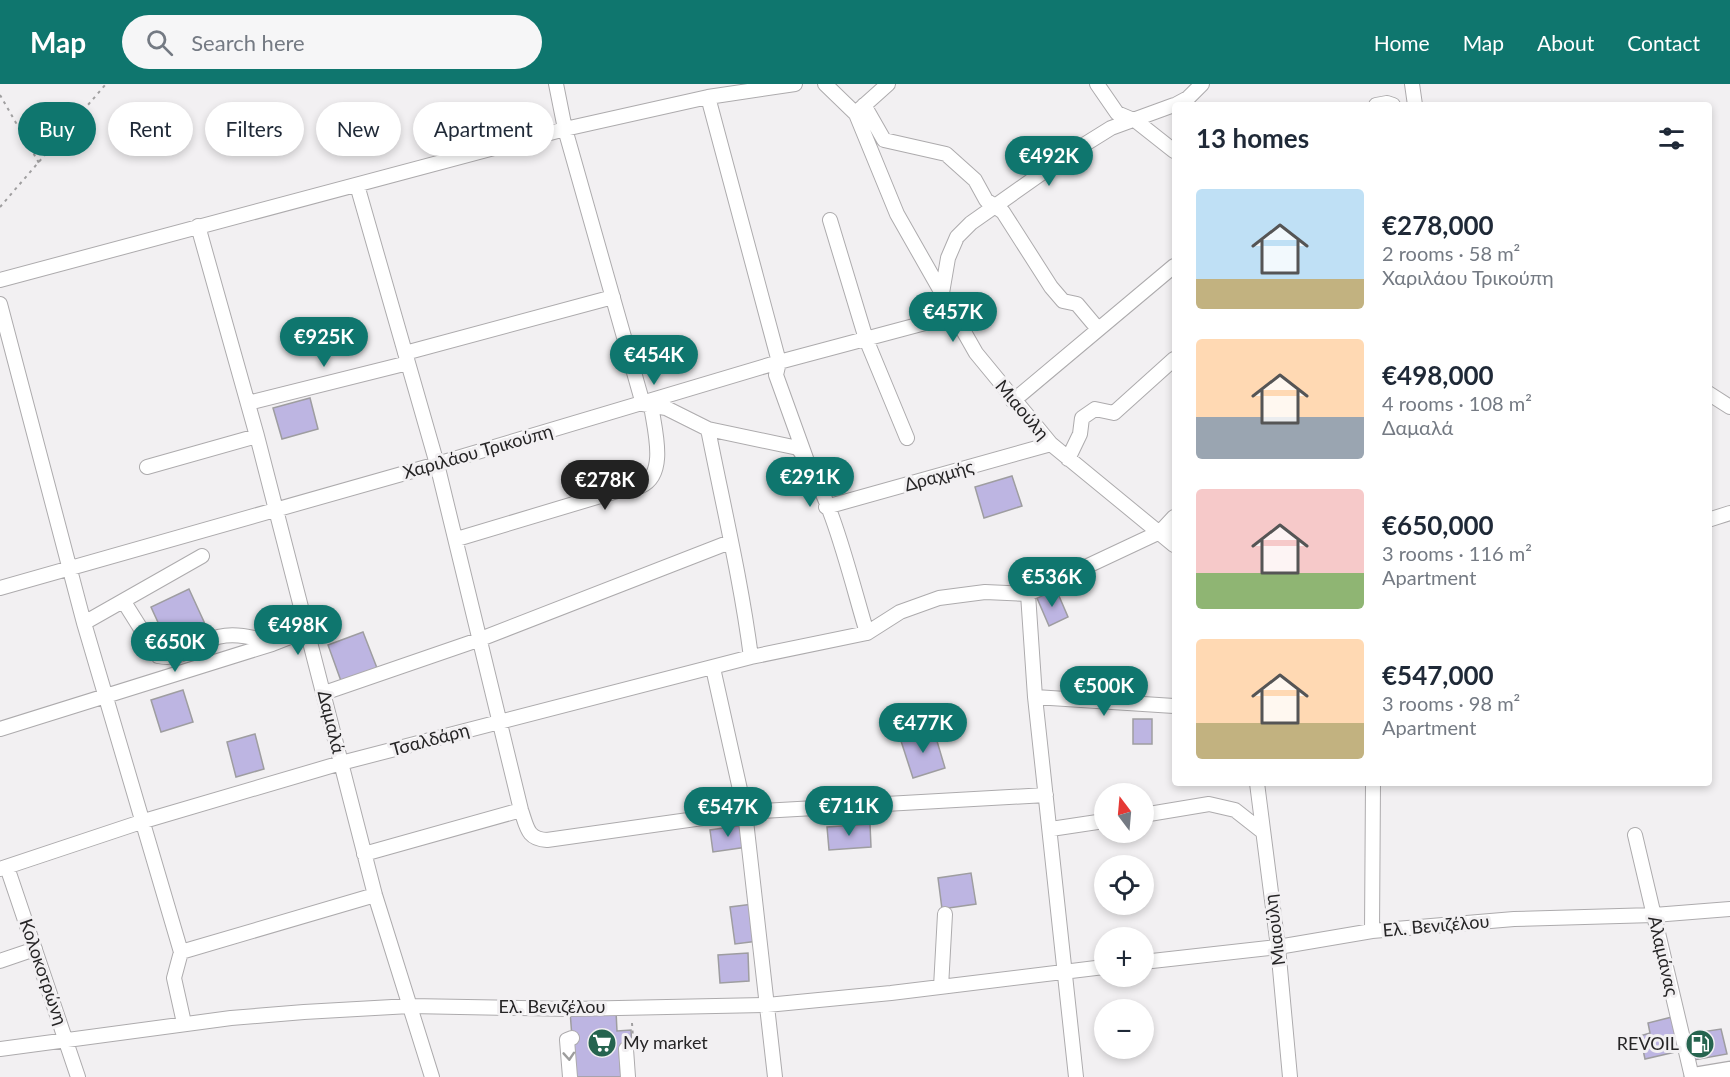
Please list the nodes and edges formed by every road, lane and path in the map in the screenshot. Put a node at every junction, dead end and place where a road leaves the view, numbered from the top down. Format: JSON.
{"nodes":[{"id":1,"x":106,"y":84,"type":"edge"},
{"id":2,"x":556,"y":84,"type":"edge"},
{"id":3,"x":795,"y":84,"type":"edge"},
{"id":4,"x":825,"y":84,"type":"edge"},
{"id":5,"x":1097,"y":84,"type":"edge"},
{"id":6,"x":1202,"y":84,"type":"edge"},
{"id":7,"x":1412,"y":84,"type":"edge"},
{"id":8,"x":882,"y":87,"type":"edge"},
{"id":9,"x":0,"y":95,"type":"edge"},
{"id":10,"x":708,"y":97,"type":"junction"},
{"id":11,"x":1181,"y":102,"type":"edge"},
{"id":12,"x":1415,"y":102,"type":"edge"},
{"id":13,"x":1172,"y":106,"type":"edge"},
{"id":14,"x":860,"y":110,"type":"junction"},
{"id":15,"x":1136,"y":121,"type":"junction"},
{"id":16,"x":565,"y":129,"type":"junction"},
{"id":17,"x":1172,"y":149,"type":"edge"},
{"id":18,"x":39,"y":163,"type":"junction"},
{"id":19,"x":357,"y":185,"type":"junction"},
{"id":20,"x":995,"y":206,"type":"junction"},
{"id":21,"x":0,"y":207,"type":"edge"},
{"id":22,"x":830,"y":220,"type":"dead end"},
{"id":23,"x":198,"y":226,"type":"junction"},
{"id":24,"x":1172,"y":268,"type":"edge"},
{"id":25,"x":0,"y":280,"type":"edge"},
{"id":26,"x":942,"y":293,"type":"junction"},
{"id":27,"x":613,"y":297,"type":"junction"},
{"id":28,"x":0,"y":304,"type":"edge"},
{"id":29,"x":955,"y":315,"type":"junction"},
{"id":30,"x":1098,"y":329,"type":"junction"},
{"id":31,"x":866,"y":339,"type":"junction"},
{"id":32,"x":406,"y":358,"type":"junction"},
{"id":33,"x":1172,"y":361,"type":"edge"},
{"id":34,"x":779,"y":362,"type":"junction"},
{"id":35,"x":1712,"y":396,"type":"edge"},
{"id":36,"x":1013,"y":401,"type":"junction"},
{"id":37,"x":248,"y":403,"type":"junction"},
{"id":38,"x":647,"y":404,"type":"junction"},
{"id":39,"x":1730,"y":407,"type":"edge"},
{"id":40,"x":708,"y":429,"type":"junction"},
{"id":41,"x":257,"y":436,"type":"junction"},
{"id":42,"x":907,"y":438,"type":"dead end"},
{"id":43,"x":1051,"y":444,"type":"junction"},
{"id":44,"x":1068,"y":459,"type":"junction"},
{"id":45,"x":807,"y":461,"type":"junction"},
{"id":46,"x":437,"y":464,"type":"junction"},
{"id":47,"x":147,"y":466,"type":"dead end"},
{"id":48,"x":826,"y":507,"type":"junction"},
{"id":49,"x":276,"y":509,"type":"junction"},
{"id":50,"x":1730,"y":513,"type":"edge"},
{"id":51,"x":1172,"y":519,"type":"edge"},
{"id":52,"x":1712,"y":519,"type":"edge"},
{"id":53,"x":1172,"y":529,"type":"edge"},
{"id":54,"x":1160,"y":532,"type":"junction"},
{"id":55,"x":457,"y":539,"type":"junction"},
{"id":56,"x":730,"y":542,"type":"junction"},
{"id":57,"x":1172,"y":543,"type":"edge"},
{"id":58,"x":202,"y":556,"type":"dead end"},
{"id":59,"x":69,"y":569,"type":"junction"},
{"id":60,"x":0,"y":588,"type":"edge"},
{"id":61,"x":1028,"y":594,"type":"junction"},
{"id":62,"x":124,"y":602,"type":"junction"},
{"id":63,"x":84,"y":622,"type":"junction"},
{"id":64,"x":308,"y":630,"type":"junction"},
{"id":65,"x":867,"y":633,"type":"junction"},
{"id":66,"x":478,"y":640,"type":"junction"},
{"id":67,"x":272,"y":644,"type":"junction"},
{"id":68,"x":752,"y":657,"type":"junction"},
{"id":69,"x":714,"y":668,"type":"junction"},
{"id":70,"x":324,"y":693,"type":"junction"},
{"id":71,"x":106,"y":696,"type":"junction"},
{"id":72,"x":1035,"y":697,"type":"junction"},
{"id":73,"x":1172,"y":706,"type":"edge"},
{"id":74,"x":501,"y":721,"type":"junction"},
{"id":75,"x":0,"y":729,"type":"edge"},
{"id":76,"x":340,"y":763,"type":"junction"},
{"id":77,"x":1257,"y":786,"type":"edge"},
{"id":78,"x":1374,"y":786,"type":"edge"},
{"id":79,"x":1046,"y":795,"type":"junction"},
{"id":80,"x":521,"y":810,"type":"junction"},
{"id":81,"x":745,"y":812,"type":"junction"},
{"id":82,"x":1154,"y":813,"type":"edge"},
{"id":83,"x":144,"y":821,"type":"junction"},
{"id":84,"x":1094,"y":823,"type":"edge"},
{"id":85,"x":1051,"y":830,"type":"junction"},
{"id":86,"x":1263,"y":832,"type":"junction"},
{"id":87,"x":1635,"y":835,"type":"dead end"},
{"id":88,"x":364,"y":854,"type":"junction"},
{"id":89,"x":4,"y":868,"type":"edge"},
{"id":90,"x":375,"y":895,"type":"junction"},
{"id":91,"x":1730,"y":909,"type":"edge"},
{"id":92,"x":945,"y":914,"type":"dead end"},
{"id":93,"x":1654,"y":915,"type":"junction"},
{"id":94,"x":1372,"y":932,"type":"junction"},
{"id":95,"x":1278,"y":947,"type":"junction"},
{"id":96,"x":35,"y":949,"type":"junction"},
{"id":97,"x":181,"y":952,"type":"junction"},
{"id":98,"x":0,"y":961,"type":"edge"},
{"id":99,"x":1154,"y":961,"type":"edge"},
{"id":100,"x":1094,"y":968,"type":"edge"},
{"id":101,"x":1064,"y":972,"type":"junction"},
{"id":102,"x":941,"y":987,"type":"junction"},
{"id":103,"x":410,"y":1005,"type":"junction"},
{"id":104,"x":767,"y":1005,"type":"junction"},
{"id":105,"x":184,"y":1023,"type":"junction"},
{"id":106,"x":572,"y":1038,"type":"dead end"},
{"id":107,"x":66,"y":1041,"type":"junction"},
{"id":108,"x":0,"y":1049,"type":"edge"},
{"id":109,"x":626,"y":1049,"type":"dead end"},
{"id":110,"x":1730,"y":1071,"type":"edge"},
{"id":111,"x":78,"y":1077,"type":"edge"},
{"id":112,"x":432,"y":1077,"type":"edge"},
{"id":113,"x":570,"y":1077,"type":"edge"},
{"id":114,"x":628,"y":1077,"type":"edge"},
{"id":115,"x":775,"y":1077,"type":"edge"},
{"id":116,"x":1076,"y":1077,"type":"edge"},
{"id":117,"x":1290,"y":1077,"type":"edge"},
{"id":118,"x":1693,"y":1077,"type":"edge"}],
"edges":[{"from":1,"to":18,"type":"path"},
{"from":2,"to":16,"type":"street"},
{"from":3,"to":10,"type":"street"},
{"from":4,"to":14,"type":"street","name":"Μιαούλη"},
{"from":5,"to":15,"type":"street"},
{"from":6,"to":11,"type":"street"},
{"from":7,"to":12,"type":"street"},
{"from":8,"to":14,"type":"street"},
{"from":9,"to":18,"type":"path"},
{"from":10,"to":16,"type":"street"},
{"from":10,"to":34,"type":"street"},
{"from":13,"to":15,"type":"street"},
{"from":14,"to":20,"type":"street"},
{"from":14,"to":26,"type":"street","name":"Μιαούλη"},
{"from":15,"to":17,"type":"street"},
{"from":15,"to":20,"type":"street"},
{"from":16,"to":19,"type":"street"},
{"from":16,"to":27,"type":"street"},
{"from":18,"to":21,"type":"path"},
{"from":19,"to":23,"type":"street"},
{"from":19,"to":32,"type":"street"},
{"from":20,"to":26,"type":"street"},
{"from":20,"to":30,"type":"street"},
{"from":22,"to":31,"type":"street"},
{"from":23,"to":25,"type":"street"},
{"from":23,"to":37,"type":"street","name":"Δαμαλά"},
{"from":24,"to":30,"type":"street"},
{"from":26,"to":29,"type":"street","name":"Μιαούλη"},
{"from":27,"to":32,"type":"street"},
{"from":27,"to":38,"type":"street"},
{"from":28,"to":59,"type":"street"},
{"from":29,"to":31,"type":"street","name":"Χαριλάου Τρικούπη"},
{"from":29,"to":36,"type":"street","name":"Μιαούλη"},
{"from":30,"to":36,"type":"street"},
{"from":31,"to":34,"type":"street","name":"Χαριλάου Τρικούπη"},
{"from":31,"to":42,"type":"street"},
{"from":32,"to":37,"type":"street"},
{"from":32,"to":46,"type":"street"},
{"from":33,"to":44,"type":"street"},
{"from":34,"to":38,"type":"street","name":"Χαριλάου Τρικούπη"},
{"from":34,"to":45,"type":"street"},
{"from":35,"to":39,"type":"street"},
{"from":36,"to":43,"type":"street","name":"Μιαούλη"},
{"from":37,"to":41,"type":"street","name":"Δαμαλά"},
{"from":38,"to":40,"type":"street"},
{"from":38,"to":46,"type":"street","name":"Χαριλάου Τρικούπη"},
{"from":38,"to":55,"type":"street"},
{"from":40,"to":45,"type":"street"},
{"from":40,"to":56,"type":"street"},
{"from":41,"to":47,"type":"street"},
{"from":41,"to":49,"type":"street","name":"Δαμαλά"},
{"from":43,"to":44,"type":"street","name":"Μιαούλη"},
{"from":43,"to":48,"type":"street","name":"Δραχμής"},
{"from":44,"to":54,"type":"street","name":"Μιαούλη"},
{"from":45,"to":48,"type":"street"},
{"from":46,"to":49,"type":"street","name":"Χαριλάου Τρικούπη"},
{"from":46,"to":55,"type":"street"},
{"from":48,"to":65,"type":"street"},
{"from":49,"to":59,"type":"street","name":"Χαριλάου Τρικούπη"},
{"from":49,"to":64,"type":"street","name":"Δαμαλά"},
{"from":50,"to":52,"type":"street"},
{"from":51,"to":54,"type":"street"},
{"from":53,"to":54,"type":"street"},
{"from":54,"to":57,"type":"street","name":"Μιαούλη"},
{"from":54,"to":61,"type":"street"},
{"from":55,"to":66,"type":"street"},
{"from":56,"to":66,"type":"street"},
{"from":56,"to":68,"type":"street"},
{"from":58,"to":62,"type":"street"},
{"from":59,"to":60,"type":"street","name":"Χαριλάου Τρικούπη"},
{"from":59,"to":63,"type":"street"},
{"from":61,"to":65,"type":"street"},
{"from":61,"to":72,"type":"street"},
{"from":62,"to":63,"type":"street"},
{"from":62,"to":67,"type":"street"},
{"from":63,"to":71,"type":"street"},
{"from":64,"to":67,"type":"street"},
{"from":64,"to":70,"type":"street","name":"Δαμαλά"},
{"from":65,"to":68,"type":"street","name":"Τσαλδάρη"},
{"from":66,"to":70,"type":"street"},
{"from":66,"to":74,"type":"street"},
{"from":67,"to":71,"type":"street"},
{"from":68,"to":69,"type":"street","name":"Τσαλδάρη"},
{"from":69,"to":74,"type":"street","name":"Τσαλδάρη"},
{"from":69,"to":81,"type":"street"},
{"from":70,"to":76,"type":"street","name":"Δαμαλά"},
{"from":71,"to":75,"type":"street"},
{"from":71,"to":83,"type":"street"},
{"from":72,"to":73,"type":"street"},
{"from":72,"to":79,"type":"street"},
{"from":74,"to":76,"type":"street","name":"Τσαλδάρη"},
{"from":74,"to":80,"type":"street"},
{"from":76,"to":83,"type":"street","name":"Τσαλδάρη"},
{"from":76,"to":88,"type":"street","name":"Δαμαλά"},
{"from":77,"to":86,"type":"street","name":"Μιαούλη"},
{"from":78,"to":94,"type":"street"},
{"from":79,"to":81,"type":"street"},
{"from":79,"to":85,"type":"street"},
{"from":80,"to":81,"type":"street"},
{"from":80,"to":88,"type":"street"},
{"from":81,"to":104,"type":"street"},
{"from":82,"to":86,"type":"street"},
{"from":83,"to":89,"type":"street","name":"Τσαλδάρη"},
{"from":83,"to":97,"type":"street"},
{"from":84,"to":85,"type":"street"},
{"from":85,"to":101,"type":"street"},
{"from":86,"to":95,"type":"street","name":"Μιαούλη"},
{"from":87,"to":93,"type":"street","name":"Αλαμάνας"},
{"from":88,"to":90,"type":"street","name":"Δαμαλά"},
{"from":89,"to":96,"type":"street","name":"Κολοκοτρώνη"},
{"from":90,"to":97,"type":"street"},
{"from":90,"to":103,"type":"street","name":"Δαμαλά"},
{"from":91,"to":93,"type":"street","name":"Ελ. Βενιζέλου"},
{"from":92,"to":102,"type":"street"},
{"from":93,"to":94,"type":"street","name":"Ελ. Βενιζέλου"},
{"from":93,"to":118,"type":"street","name":"Αλαμάνας"},
{"from":94,"to":95,"type":"street","name":"Ελ. Βενιζέλου"},
{"from":95,"to":99,"type":"street","name":"Ελ. Βενιζέλου"},
{"from":95,"to":117,"type":"street","name":"Μιαούλη"},
{"from":96,"to":98,"type":"street"},
{"from":96,"to":107,"type":"street","name":"Κολοκοτρώνη"},
{"from":97,"to":105,"type":"street"},
{"from":100,"to":101,"type":"street","name":"Ελ. Βενιζέλου"},
{"from":101,"to":102,"type":"street","name":"Ελ. Βενιζέλου"},
{"from":101,"to":116,"type":"street"},
{"from":102,"to":104,"type":"street","name":"Ελ. Βενιζέλου"},
{"from":103,"to":104,"type":"street","name":"Ελ. Βενιζέλου"},
{"from":103,"to":105,"type":"street","name":"Ελ. Βενιζέλου"},
{"from":103,"to":112,"type":"street","name":"Δαμαλά"},
{"from":104,"to":115,"type":"street"},
{"from":105,"to":107,"type":"street","name":"Ελ. Βενιζέλου"},
{"from":106,"to":113,"type":"street","one_way":true},
{"from":107,"to":108,"type":"street","name":"Ελ. Βενιζέλου"},
{"from":107,"to":111,"type":"street","name":"Κολοκοτρώνη"},
{"from":109,"to":114,"type":"street"},
{"from":110,"to":118,"type":"main road"}]}
